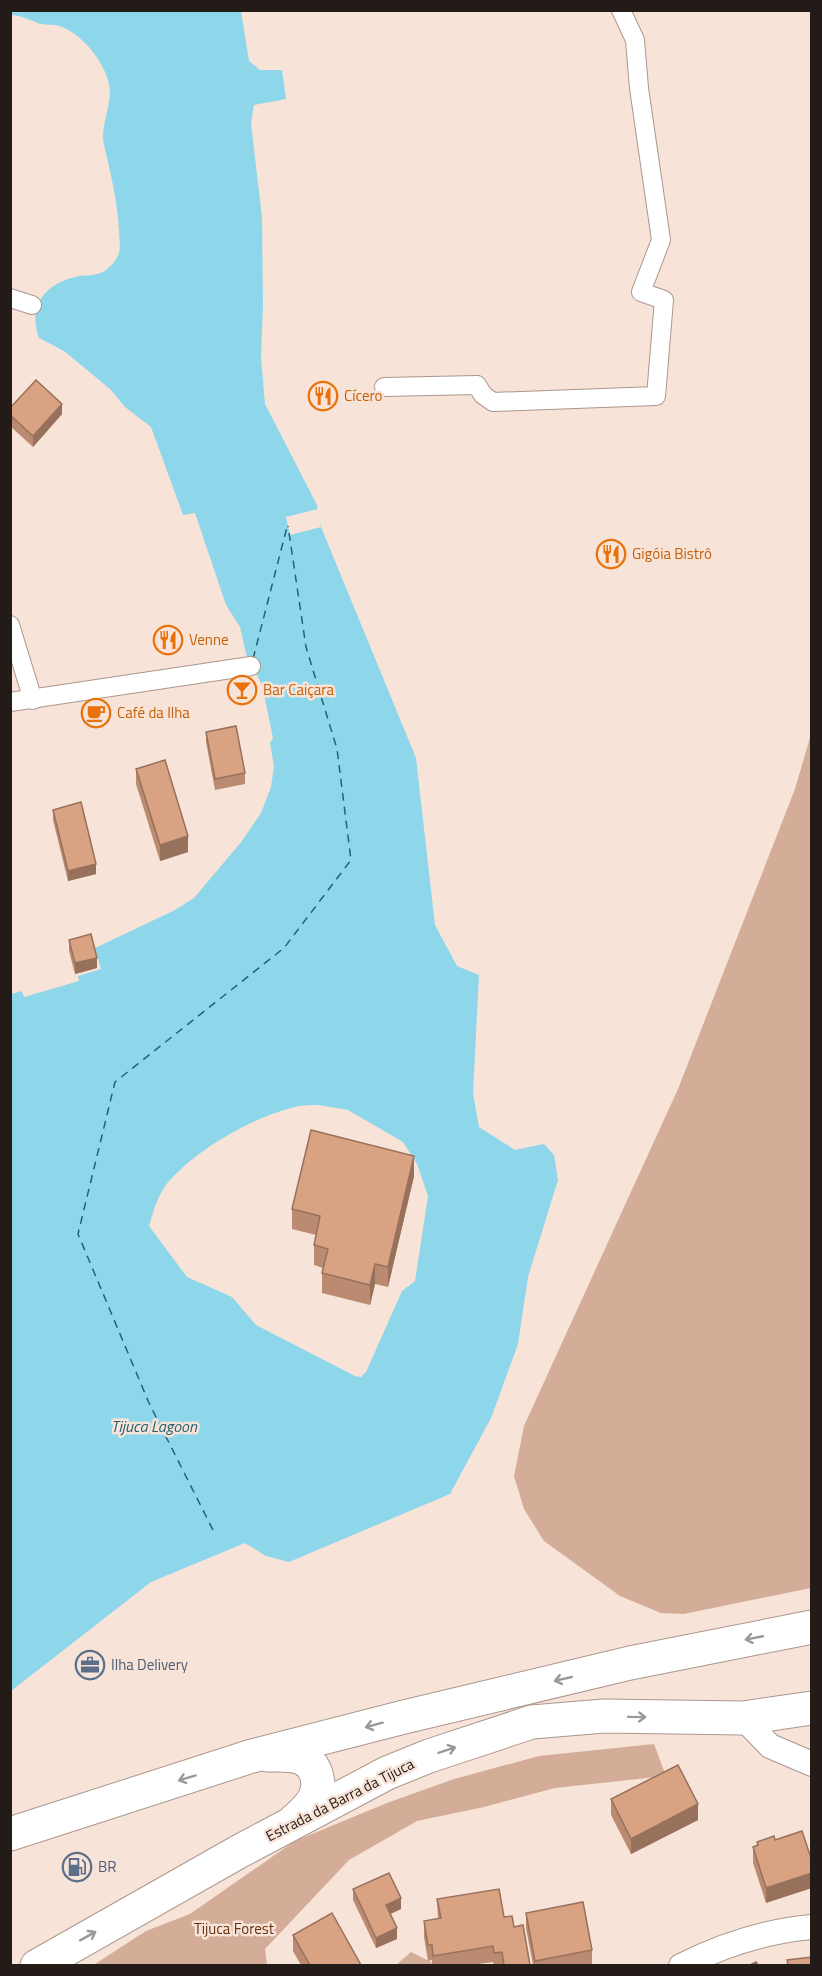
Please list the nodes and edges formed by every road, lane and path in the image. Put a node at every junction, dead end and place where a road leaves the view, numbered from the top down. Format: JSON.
{"nodes":[{"id":1,"x":621,"y":10,"type":"edge"},
{"id":2,"x":10,"y":298,"type":"edge"},
{"id":3,"x":32,"y":305,"type":"dead end"},
{"id":4,"x":384,"y":387,"type":"dead end"},
{"id":5,"x":10,"y":625,"type":"edge"},
{"id":6,"x":251,"y":666,"type":"dead end"},
{"id":7,"x":33,"y":700,"type":"junction"},
{"id":8,"x":10,"y":702,"type":"edge"},
{"id":9,"x":812,"y":1627,"type":"edge"},
{"id":10,"x":812,"y":1708,"type":"edge"},
{"id":11,"x":743,"y":1718,"type":"junction"},
{"id":12,"x":252,"y":1756,"type":"junction"},
{"id":13,"x":812,"y":1764,"type":"edge"},
{"id":14,"x":290,"y":1826,"type":"junction"},
{"id":15,"x":10,"y":1834,"type":"edge"},
{"id":16,"x":812,"y":1927,"type":"edge"},
{"id":17,"x":37,"y":1965,"type":"edge"},
{"id":18,"x":681,"y":1965,"type":"edge"}],
"edges":[{"from":1,"to":4,"type":"street"},
{"from":2,"to":3,"type":"street"},
{"from":5,"to":7,"type":"street"},
{"from":6,"to":7,"type":"street"},
{"from":7,"to":8,"type":"street"},
{"from":9,"to":12,"type":"main road","one_way":true},
{"from":10,"to":11,"type":"main road","name":"Estrada da Barra da Tijuca"},
{"from":11,"to":13,"type":"street"},
{"from":14,"to":11,"type":"main road","name":"Estrada da Barra da Tijuca","one_way":true},
{"from":12,"to":14,"type":"main road"},
{"from":12,"to":15,"type":"main road","one_way":true},
{"from":17,"to":14,"type":"main road","name":"Estrada da Barra da Tijuca","one_way":true},
{"from":16,"to":18,"type":"street"}]}
